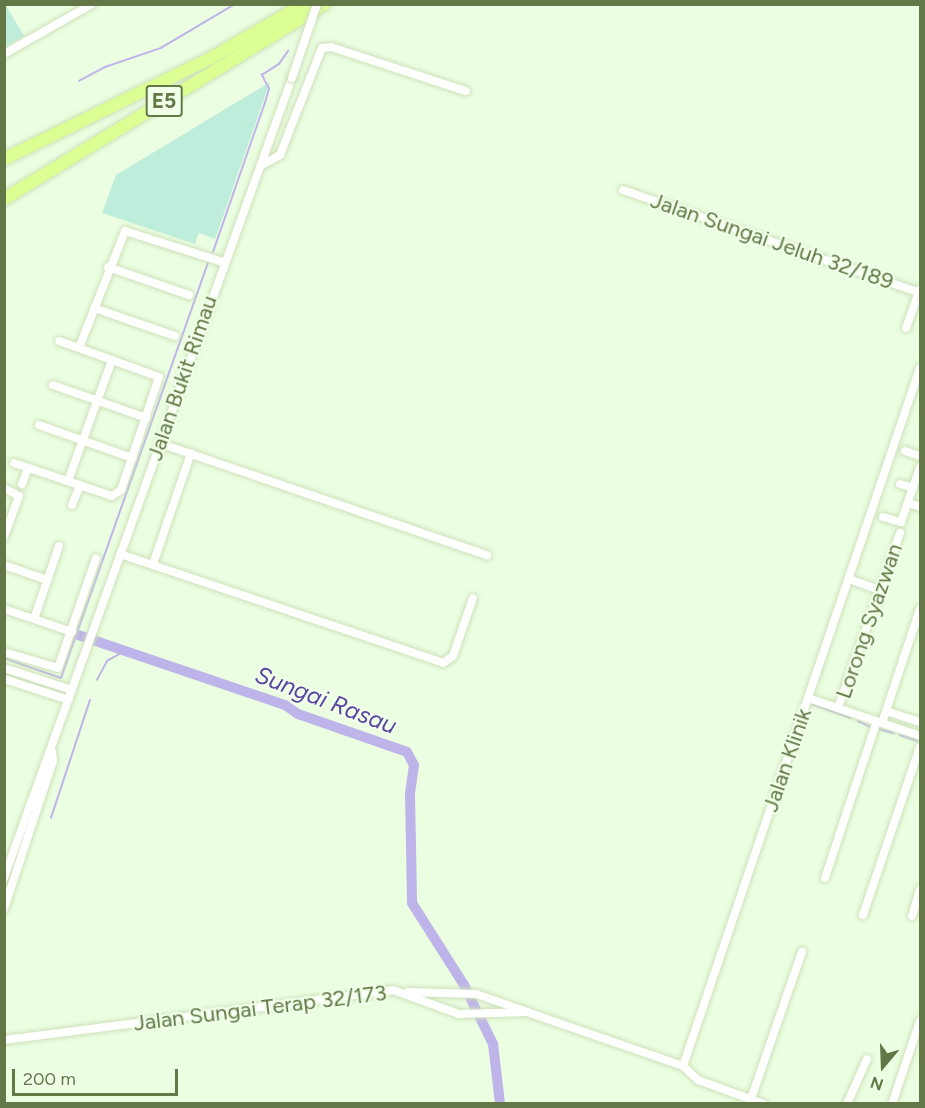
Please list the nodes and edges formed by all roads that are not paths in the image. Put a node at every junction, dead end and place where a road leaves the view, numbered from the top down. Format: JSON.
{"nodes":[{"id":1,"x":92,"y":4,"type":"edge"},
{"id":2,"x":304,"y":4,"type":"edge"},
{"id":3,"x":317,"y":4,"type":"edge"},
{"id":4,"x":325,"y":4,"type":"edge"},
{"id":5,"x":4,"y":54,"type":"edge"},
{"id":6,"x":466,"y":91,"type":"dead end"},
{"id":7,"x":4,"y":159,"type":"edge"},
{"id":8,"x":262,"y":165,"type":"junction"},
{"id":9,"x":623,"y":190,"type":"dead end"},
{"id":10,"x":4,"y":199,"type":"edge"},
{"id":11,"x":223,"y":262,"type":"junction"},
{"id":12,"x":108,"y":267,"type":"junction"},
{"id":13,"x":920,"y":291,"type":"edge"},
{"id":14,"x":189,"y":295,"type":"dead end"},
{"id":15,"x":94,"y":308,"type":"junction"},
{"id":16,"x":906,"y":328,"type":"dead end"},
{"id":17,"x":175,"y":336,"type":"dead end"},
{"id":18,"x":59,"y":341,"type":"dead end"},
{"id":19,"x":80,"y":348,"type":"junction"},
{"id":20,"x":112,"y":360,"type":"junction"},
{"id":21,"x":921,"y":368,"type":"edge"},
{"id":22,"x":53,"y":385,"type":"dead end"},
{"id":23,"x":97,"y":400,"type":"junction"},
{"id":24,"x":146,"y":418,"type":"junction"},
{"id":25,"x":39,"y":425,"type":"dead end"},
{"id":26,"x":82,"y":440,"type":"junction"},
{"id":27,"x":159,"y":442,"type":"junction"},
{"id":28,"x":905,"y":451,"type":"dead end"},
{"id":29,"x":191,"y":453,"type":"junction"},
{"id":30,"x":921,"y":456,"type":"edge"},
{"id":31,"x":132,"y":458,"type":"junction"},
{"id":32,"x":14,"y":463,"type":"dead end"},
{"id":33,"x":921,"y":467,"type":"edge"},
{"id":34,"x":27,"y":468,"type":"junction"},
{"id":35,"x":68,"y":481,"type":"junction"},
{"id":36,"x":22,"y":484,"type":"dead end"},
{"id":37,"x":900,"y":484,"type":"dead end"},
{"id":38,"x":80,"y":485,"type":"junction"},
{"id":39,"x":4,"y":488,"type":"edge"},
{"id":40,"x":913,"y":488,"type":"junction"},
{"id":41,"x":908,"y":503,"type":"junction"},
{"id":42,"x":72,"y":505,"type":"dead end"},
{"id":43,"x":921,"y":507,"type":"edge"},
{"id":44,"x":883,"y":517,"type":"dead end"},
{"id":45,"x":900,"y":533,"type":"dead end"},
{"id":46,"x":4,"y":537,"type":"edge"},
{"id":47,"x":59,"y":546,"type":"dead end"},
{"id":48,"x":120,"y":554,"type":"junction"},
{"id":49,"x":487,"y":555,"type":"dead end"},
{"id":50,"x":96,"y":558,"type":"dead end"},
{"id":51,"x":153,"y":564,"type":"junction"},
{"id":52,"x":4,"y":566,"type":"edge"},
{"id":53,"x":849,"y":579,"type":"junction"},
{"id":54,"x":47,"y":580,"type":"junction"},
{"id":55,"x":879,"y":590,"type":"junction"},
{"id":56,"x":473,"y":598,"type":"dead end"},
{"id":57,"x":4,"y":609,"type":"edge"},
{"id":58,"x":921,"y":609,"type":"edge"},
{"id":59,"x":34,"y":619,"type":"junction"},
{"id":60,"x":72,"y":632,"type":"junction"},
{"id":61,"x":4,"y":652,"type":"edge"},
{"id":62,"x":4,"y":668,"type":"edge"},
{"id":63,"x":78,"y":671,"type":"junction"},
{"id":64,"x":4,"y":679,"type":"edge"},
{"id":65,"x":46,"y":682,"type":"junction"},
{"id":66,"x":72,"y":690,"type":"junction"},
{"id":67,"x":43,"y":692,"type":"junction"},
{"id":68,"x":808,"y":698,"type":"junction"},
{"id":69,"x":69,"y":700,"type":"junction"},
{"id":70,"x":838,"y":708,"type":"junction"},
{"id":71,"x":886,"y":711,"type":"junction"},
{"id":72,"x":879,"y":722,"type":"junction"},
{"id":73,"x":921,"y":722,"type":"edge"},
{"id":74,"x":58,"y":733,"type":"junction"},
{"id":75,"x":921,"y":736,"type":"edge"},
{"id":76,"x":921,"y":747,"type":"edge"},
{"id":77,"x":52,"y":752,"type":"junction"},
{"id":78,"x":4,"y":878,"type":"edge"},
{"id":79,"x":825,"y":878,"type":"dead end"},
{"id":80,"x":921,"y":889,"type":"edge"},
{"id":81,"x":4,"y":909,"type":"edge"},
{"id":82,"x":863,"y":915,"type":"dead end"},
{"id":83,"x":912,"y":916,"type":"dead end"},
{"id":84,"x":802,"y":952,"type":"dead end"},
{"id":85,"x":402,"y":992,"type":"junction"},
{"id":86,"x":527,"y":1012,"type":"junction"},
{"id":87,"x":921,"y":1021,"type":"edge"},
{"id":88,"x":4,"y":1040,"type":"edge"},
{"id":89,"x":691,"y":1041,"type":"junction"},
{"id":90,"x":642,"y":1052,"type":"junction"},
{"id":91,"x":867,"y":1059,"type":"dead end"},
{"id":92,"x":683,"y":1066,"type":"junction"},
{"id":93,"x":751,"y":1099,"type":"junction"},
{"id":94,"x":763,"y":1103,"type":"edge"},
{"id":95,"x":847,"y":1104,"type":"edge"},
{"id":96,"x":892,"y":1104,"type":"edge"}],
"edges":[{"from":1,"to":5,"type":"street"},
{"from":2,"to":7,"type":"highway","number":"E5"},
{"from":3,"to":8,"type":"street","name":"Jalan Bukit Rimau","bridge":true},
{"from":4,"to":10,"type":"highway","number":"E5"},
{"from":6,"to":8,"type":"street"},
{"from":8,"to":11,"type":"street","name":"Jalan Bukit Rimau"},
{"from":9,"to":13,"type":"street","name":"Jalan Sungai Jeluh 32/189"},
{"from":11,"to":12,"type":"street"},
{"from":11,"to":27,"type":"street","name":"Jalan Bukit Rimau"},
{"from":12,"to":14,"type":"street"},
{"from":12,"to":15,"type":"street"},
{"from":13,"to":16,"type":"street"},
{"from":15,"to":17,"type":"street"},
{"from":15,"to":19,"type":"street"},
{"from":18,"to":19,"type":"street"},
{"from":19,"to":20,"type":"street"},
{"from":20,"to":23,"type":"street"},
{"from":20,"to":24,"type":"street"},
{"from":21,"to":53,"type":"street","name":"Jalan Klinik"},
{"from":22,"to":23,"type":"street"},
{"from":23,"to":24,"type":"street"},
{"from":23,"to":26,"type":"street"},
{"from":24,"to":31,"type":"street"},
{"from":25,"to":26,"type":"street"},
{"from":26,"to":31,"type":"street"},
{"from":26,"to":35,"type":"street"},
{"from":27,"to":29,"type":"street"},
{"from":27,"to":48,"type":"street","name":"Jalan Bukit Rimau"},
{"from":28,"to":30,"type":"street"},
{"from":29,"to":49,"type":"street"},
{"from":29,"to":51,"type":"street"},
{"from":31,"to":38,"type":"street"},
{"from":32,"to":34,"type":"street"},
{"from":33,"to":40,"type":"street"},
{"from":34,"to":35,"type":"street"},
{"from":34,"to":36,"type":"street"},
{"from":35,"to":38,"type":"street"},
{"from":37,"to":40,"type":"street"},
{"from":38,"to":42,"type":"street"},
{"from":39,"to":46,"type":"street"},
{"from":40,"to":41,"type":"street"},
{"from":41,"to":43,"type":"street"},
{"from":41,"to":44,"type":"street"},
{"from":45,"to":55,"type":"street","name":"Lorong Syazwan"},
{"from":47,"to":54,"type":"street"},
{"from":48,"to":51,"type":"street"},
{"from":48,"to":63,"type":"street","name":"Jalan Bukit Rimau"},
{"from":50,"to":60,"type":"street"},
{"from":51,"to":56,"type":"street"},
{"from":52,"to":54,"type":"street"},
{"from":53,"to":55,"type":"street"},
{"from":53,"to":68,"type":"street","name":"Jalan Klinik"},
{"from":54,"to":59,"type":"street"},
{"from":55,"to":70,"type":"street","name":"Lorong Syazwan"},
{"from":57,"to":59,"type":"street"},
{"from":58,"to":71,"type":"street"},
{"from":59,"to":60,"type":"street"},
{"from":60,"to":61,"type":"street"},
{"from":62,"to":65,"type":"street"},
{"from":63,"to":65,"type":"street"},
{"from":63,"to":66,"type":"street","name":"Jalan Bukit Rimau"},
{"from":64,"to":67,"type":"street"},
{"from":65,"to":66,"type":"street"},
{"from":66,"to":69,"type":"street","name":"Jalan Bukit Rimau"},
{"from":67,"to":69,"type":"street"},
{"from":67,"to":74,"type":"street"},
{"from":68,"to":70,"type":"street"},
{"from":68,"to":89,"type":"street","name":"Jalan Klinik"},
{"from":69,"to":74,"type":"street","name":"Jalan Bukit Rimau"},
{"from":70,"to":72,"type":"street"},
{"from":71,"to":72,"type":"street"},
{"from":71,"to":73,"type":"street"},
{"from":72,"to":75,"type":"street"},
{"from":72,"to":79,"type":"street"},
{"from":74,"to":77,"type":"street","name":"Jalan Bukit Rimau"},
{"from":76,"to":82,"type":"street"},
{"from":77,"to":78,"type":"street","name":"Jalan Bukit Rimau"},
{"from":77,"to":81,"type":"street","name":"Jalan Bukit Rimau"},
{"from":80,"to":83,"type":"street"},
{"from":84,"to":93,"type":"street"},
{"from":85,"to":86,"type":"street"},
{"from":85,"to":86,"type":"street","name":"Jalan Sungai Terap 32/173"},
{"from":85,"to":88,"type":"street","name":"Jalan Sungai Terap 32/173"},
{"from":86,"to":90,"type":"street","name":"Jalan Sungai Terap 32/173"},
{"from":87,"to":96,"type":"street"},
{"from":89,"to":90,"type":"street"},
{"from":89,"to":92,"type":"street","name":"Jalan Klinik"},
{"from":90,"to":92,"type":"street","name":"Jalan Sungai Terap 32/173"},
{"from":91,"to":95,"type":"street"},
{"from":92,"to":93,"type":"street"},
{"from":93,"to":94,"type":"street"}]}
